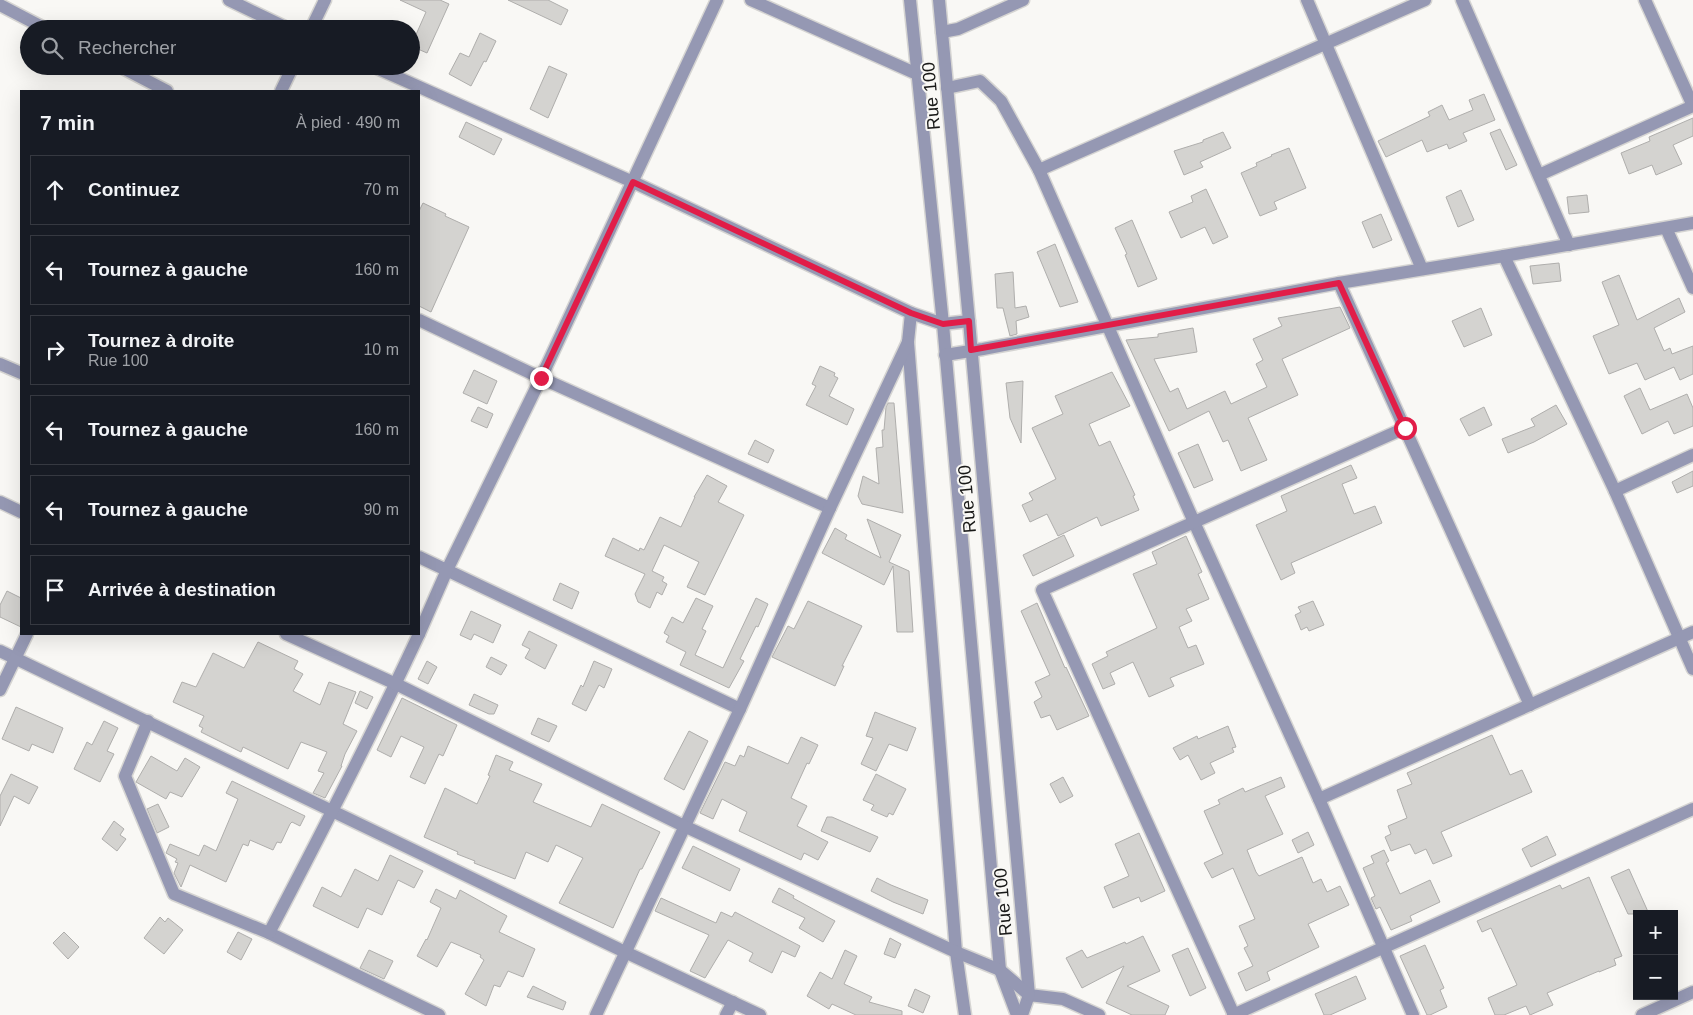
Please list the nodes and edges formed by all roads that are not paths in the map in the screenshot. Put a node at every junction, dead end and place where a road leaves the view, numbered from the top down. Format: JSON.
{"nodes":[{"id":1,"x":229,"y":0,"type":"edge"},
{"id":2,"x":325,"y":0,"type":"edge"},
{"id":3,"x":717,"y":0,"type":"edge"},
{"id":4,"x":751,"y":0,"type":"edge"},
{"id":5,"x":910,"y":0,"type":"edge"},
{"id":6,"x":939,"y":0,"type":"edge"},
{"id":7,"x":1023,"y":0,"type":"edge"},
{"id":8,"x":1306,"y":0,"type":"edge"},
{"id":9,"x":1424,"y":0,"type":"edge"},
{"id":10,"x":1462,"y":0,"type":"edge"},
{"id":11,"x":1645,"y":0,"type":"edge"},
{"id":12,"x":0,"y":5,"type":"edge"},
{"id":13,"x":29,"y":20,"type":"edge"},
{"id":14,"x":270,"y":20,"type":"edge"},
{"id":15,"x":315,"y":20,"type":"edge"},
{"id":16,"x":942,"y":32,"type":"junction"},
{"id":17,"x":1326,"y":44,"type":"junction"},
{"id":18,"x":917,"y":74,"type":"junction"},
{"id":19,"x":137,"y":75,"type":"edge"},
{"id":20,"x":289,"y":75,"type":"edge"},
{"id":21,"x":392,"y":75,"type":"edge"},
{"id":22,"x":948,"y":88,"type":"junction"},
{"id":23,"x":166,"y":90,"type":"edge"},
{"id":24,"x":281,"y":90,"type":"edge"},
{"id":25,"x":1693,"y":106,"type":"edge"},
{"id":26,"x":1039,"y":170,"type":"junction"},
{"id":27,"x":1539,"y":175,"type":"junction"},
{"id":28,"x":633,"y":182,"type":"junction"},
{"id":29,"x":1693,"y":223,"type":"edge"},
{"id":30,"x":1666,"y":228,"type":"junction"},
{"id":31,"x":1569,"y":245,"type":"junction"},
{"id":32,"x":1504,"y":256,"type":"junction"},
{"id":33,"x":1422,"y":269,"type":"junction"},
{"id":34,"x":1339,"y":283,"type":"junction"},
{"id":35,"x":1693,"y":288,"type":"edge"},
{"id":36,"x":911,"y":313,"type":"junction"},
{"id":37,"x":420,"y":320,"type":"edge"},
{"id":38,"x":969,"y":321,"type":"junction"},
{"id":39,"x":943,"y":324,"type":"junction"},
{"id":40,"x":1107,"y":326,"type":"junction"},
{"id":41,"x":908,"y":342,"type":"junction"},
{"id":42,"x":971,"y":350,"type":"junction"},
{"id":43,"x":945,"y":355,"type":"junction"},
{"id":44,"x":0,"y":364,"type":"edge"},
{"id":45,"x":20,"y":373,"type":"edge"},
{"id":46,"x":541,"y":378,"type":"junction"},
{"id":47,"x":1405,"y":428,"type":"junction"},
{"id":48,"x":1693,"y":455,"type":"edge"},
{"id":49,"x":1615,"y":491,"type":"junction"},
{"id":50,"x":0,"y":502,"type":"edge"},
{"id":51,"x":830,"y":508,"type":"junction"},
{"id":52,"x":20,"y":512,"type":"edge"},
{"id":53,"x":1194,"y":522,"type":"junction"},
{"id":54,"x":420,"y":557,"type":"edge"},
{"id":55,"x":448,"y":570,"type":"junction"},
{"id":56,"x":420,"y":632,"type":"edge"},
{"id":57,"x":1693,"y":632,"type":"edge"},
{"id":58,"x":27,"y":635,"type":"edge"},
{"id":59,"x":288,"y":635,"type":"edge"},
{"id":60,"x":419,"y":635,"type":"edge"},
{"id":61,"x":1679,"y":638,"type":"junction"},
{"id":62,"x":0,"y":651,"type":"edge"},
{"id":63,"x":16,"y":657,"type":"junction"},
{"id":64,"x":1693,"y":669,"type":"edge"},
{"id":65,"x":396,"y":684,"type":"junction"},
{"id":66,"x":0,"y":690,"type":"edge"},
{"id":67,"x":1530,"y":705,"type":"junction"},
{"id":68,"x":740,"y":709,"type":"junction"},
{"id":69,"x":148,"y":721,"type":"junction"},
{"id":70,"x":1319,"y":799,"type":"junction"},
{"id":71,"x":1693,"y":810,"type":"edge"},
{"id":72,"x":333,"y":811,"type":"junction"},
{"id":73,"x":684,"y":826,"type":"junction"},
{"id":74,"x":270,"y":933,"type":"junction"},
{"id":75,"x":1384,"y":948,"type":"junction"},
{"id":76,"x":625,"y":952,"type":"junction"},
{"id":77,"x":956,"y":952,"type":"junction"},
{"id":78,"x":1000,"y":970,"type":"junction"},
{"id":79,"x":1693,"y":992,"type":"edge"},
{"id":80,"x":1029,"y":995,"type":"junction"},
{"id":81,"x":733,"y":1002,"type":"junction"},
{"id":82,"x":439,"y":1015,"type":"edge"},
{"id":83,"x":596,"y":1015,"type":"edge"},
{"id":84,"x":726,"y":1015,"type":"edge"},
{"id":85,"x":760,"y":1015,"type":"edge"},
{"id":86,"x":964,"y":1015,"type":"edge"},
{"id":87,"x":1017,"y":1015,"type":"edge"},
{"id":88,"x":1022,"y":1015,"type":"edge"},
{"id":89,"x":1099,"y":1015,"type":"edge"},
{"id":90,"x":1234,"y":1015,"type":"edge"},
{"id":91,"x":1413,"y":1015,"type":"edge"},
{"id":92,"x":1642,"y":1015,"type":"edge"}],
"edges":[{"from":1,"to":14,"type":"street"},
{"from":2,"to":15,"type":"street"},
{"from":3,"to":28,"type":"street"},
{"from":4,"to":18,"type":"street"},
{"from":5,"to":18,"type":"street"},
{"from":6,"to":16,"type":"street","name":"Rue 100"},
{"from":7,"to":16,"type":"street"},
{"from":8,"to":17,"type":"street"},
{"from":9,"to":17,"type":"street"},
{"from":10,"to":27,"type":"street"},
{"from":11,"to":25,"type":"street"},
{"from":12,"to":13,"type":"street"},
{"from":16,"to":22,"type":"street","name":"Rue 100"},
{"from":17,"to":26,"type":"street"},
{"from":17,"to":33,"type":"street"},
{"from":18,"to":39,"type":"street"},
{"from":19,"to":23,"type":"street"},
{"from":20,"to":24,"type":"street"},
{"from":21,"to":28,"type":"street"},
{"from":22,"to":26,"type":"street"},
{"from":22,"to":38,"type":"street","name":"Rue 100"},
{"from":25,"to":27,"type":"street"},
{"from":26,"to":40,"type":"street"},
{"from":27,"to":31,"type":"street"},
{"from":28,"to":36,"type":"street"},
{"from":28,"to":46,"type":"street"},
{"from":29,"to":30,"type":"street"},
{"from":30,"to":31,"type":"street"},
{"from":30,"to":35,"type":"street"},
{"from":31,"to":32,"type":"street"},
{"from":32,"to":33,"type":"street"},
{"from":32,"to":49,"type":"street"},
{"from":33,"to":34,"type":"street"},
{"from":34,"to":40,"type":"street"},
{"from":34,"to":47,"type":"street"},
{"from":36,"to":39,"type":"street"},
{"from":36,"to":41,"type":"street"},
{"from":37,"to":46,"type":"street"},
{"from":38,"to":39,"type":"street"},
{"from":38,"to":42,"type":"street","name":"Rue 100"},
{"from":39,"to":43,"type":"street"},
{"from":40,"to":42,"type":"street"},
{"from":40,"to":53,"type":"street"},
{"from":41,"to":51,"type":"street"},
{"from":41,"to":77,"type":"street"},
{"from":42,"to":43,"type":"street"},
{"from":42,"to":80,"type":"street","name":"Rue 100"},
{"from":43,"to":78,"type":"street"},
{"from":44,"to":45,"type":"street"},
{"from":46,"to":51,"type":"street"},
{"from":46,"to":55,"type":"street"},
{"from":47,"to":53,"type":"street"},
{"from":47,"to":67,"type":"street"},
{"from":48,"to":49,"type":"street"},
{"from":49,"to":61,"type":"street"},
{"from":50,"to":52,"type":"street"},
{"from":51,"to":68,"type":"street"},
{"from":53,"to":70,"type":"street"},
{"from":53,"to":90,"type":"street"},
{"from":54,"to":55,"type":"street"},
{"from":55,"to":56,"type":"street"},
{"from":55,"to":68,"type":"street"},
{"from":57,"to":61,"type":"street"},
{"from":58,"to":63,"type":"street"},
{"from":59,"to":65,"type":"street"},
{"from":60,"to":65,"type":"street"},
{"from":61,"to":64,"type":"street"},
{"from":61,"to":67,"type":"street"},
{"from":62,"to":63,"type":"street"},
{"from":63,"to":66,"type":"street"},
{"from":63,"to":69,"type":"street"},
{"from":65,"to":72,"type":"street"},
{"from":65,"to":73,"type":"street"},
{"from":67,"to":70,"type":"street"},
{"from":68,"to":73,"type":"street"},
{"from":69,"to":72,"type":"street"},
{"from":69,"to":74,"type":"street"},
{"from":70,"to":75,"type":"street"},
{"from":71,"to":75,"type":"street"},
{"from":72,"to":74,"type":"street"},
{"from":72,"to":76,"type":"street"},
{"from":73,"to":76,"type":"street"},
{"from":73,"to":77,"type":"street"},
{"from":74,"to":82,"type":"street"},
{"from":75,"to":90,"type":"street"},
{"from":75,"to":91,"type":"street"},
{"from":76,"to":81,"type":"street"},
{"from":76,"to":83,"type":"street"},
{"from":77,"to":78,"type":"street"},
{"from":77,"to":86,"type":"street"},
{"from":78,"to":80,"type":"street"},
{"from":78,"to":87,"type":"street"},
{"from":79,"to":92,"type":"street"},
{"from":80,"to":88,"type":"street"},
{"from":80,"to":89,"type":"street"},
{"from":81,"to":84,"type":"street"},
{"from":81,"to":85,"type":"street"}]}
